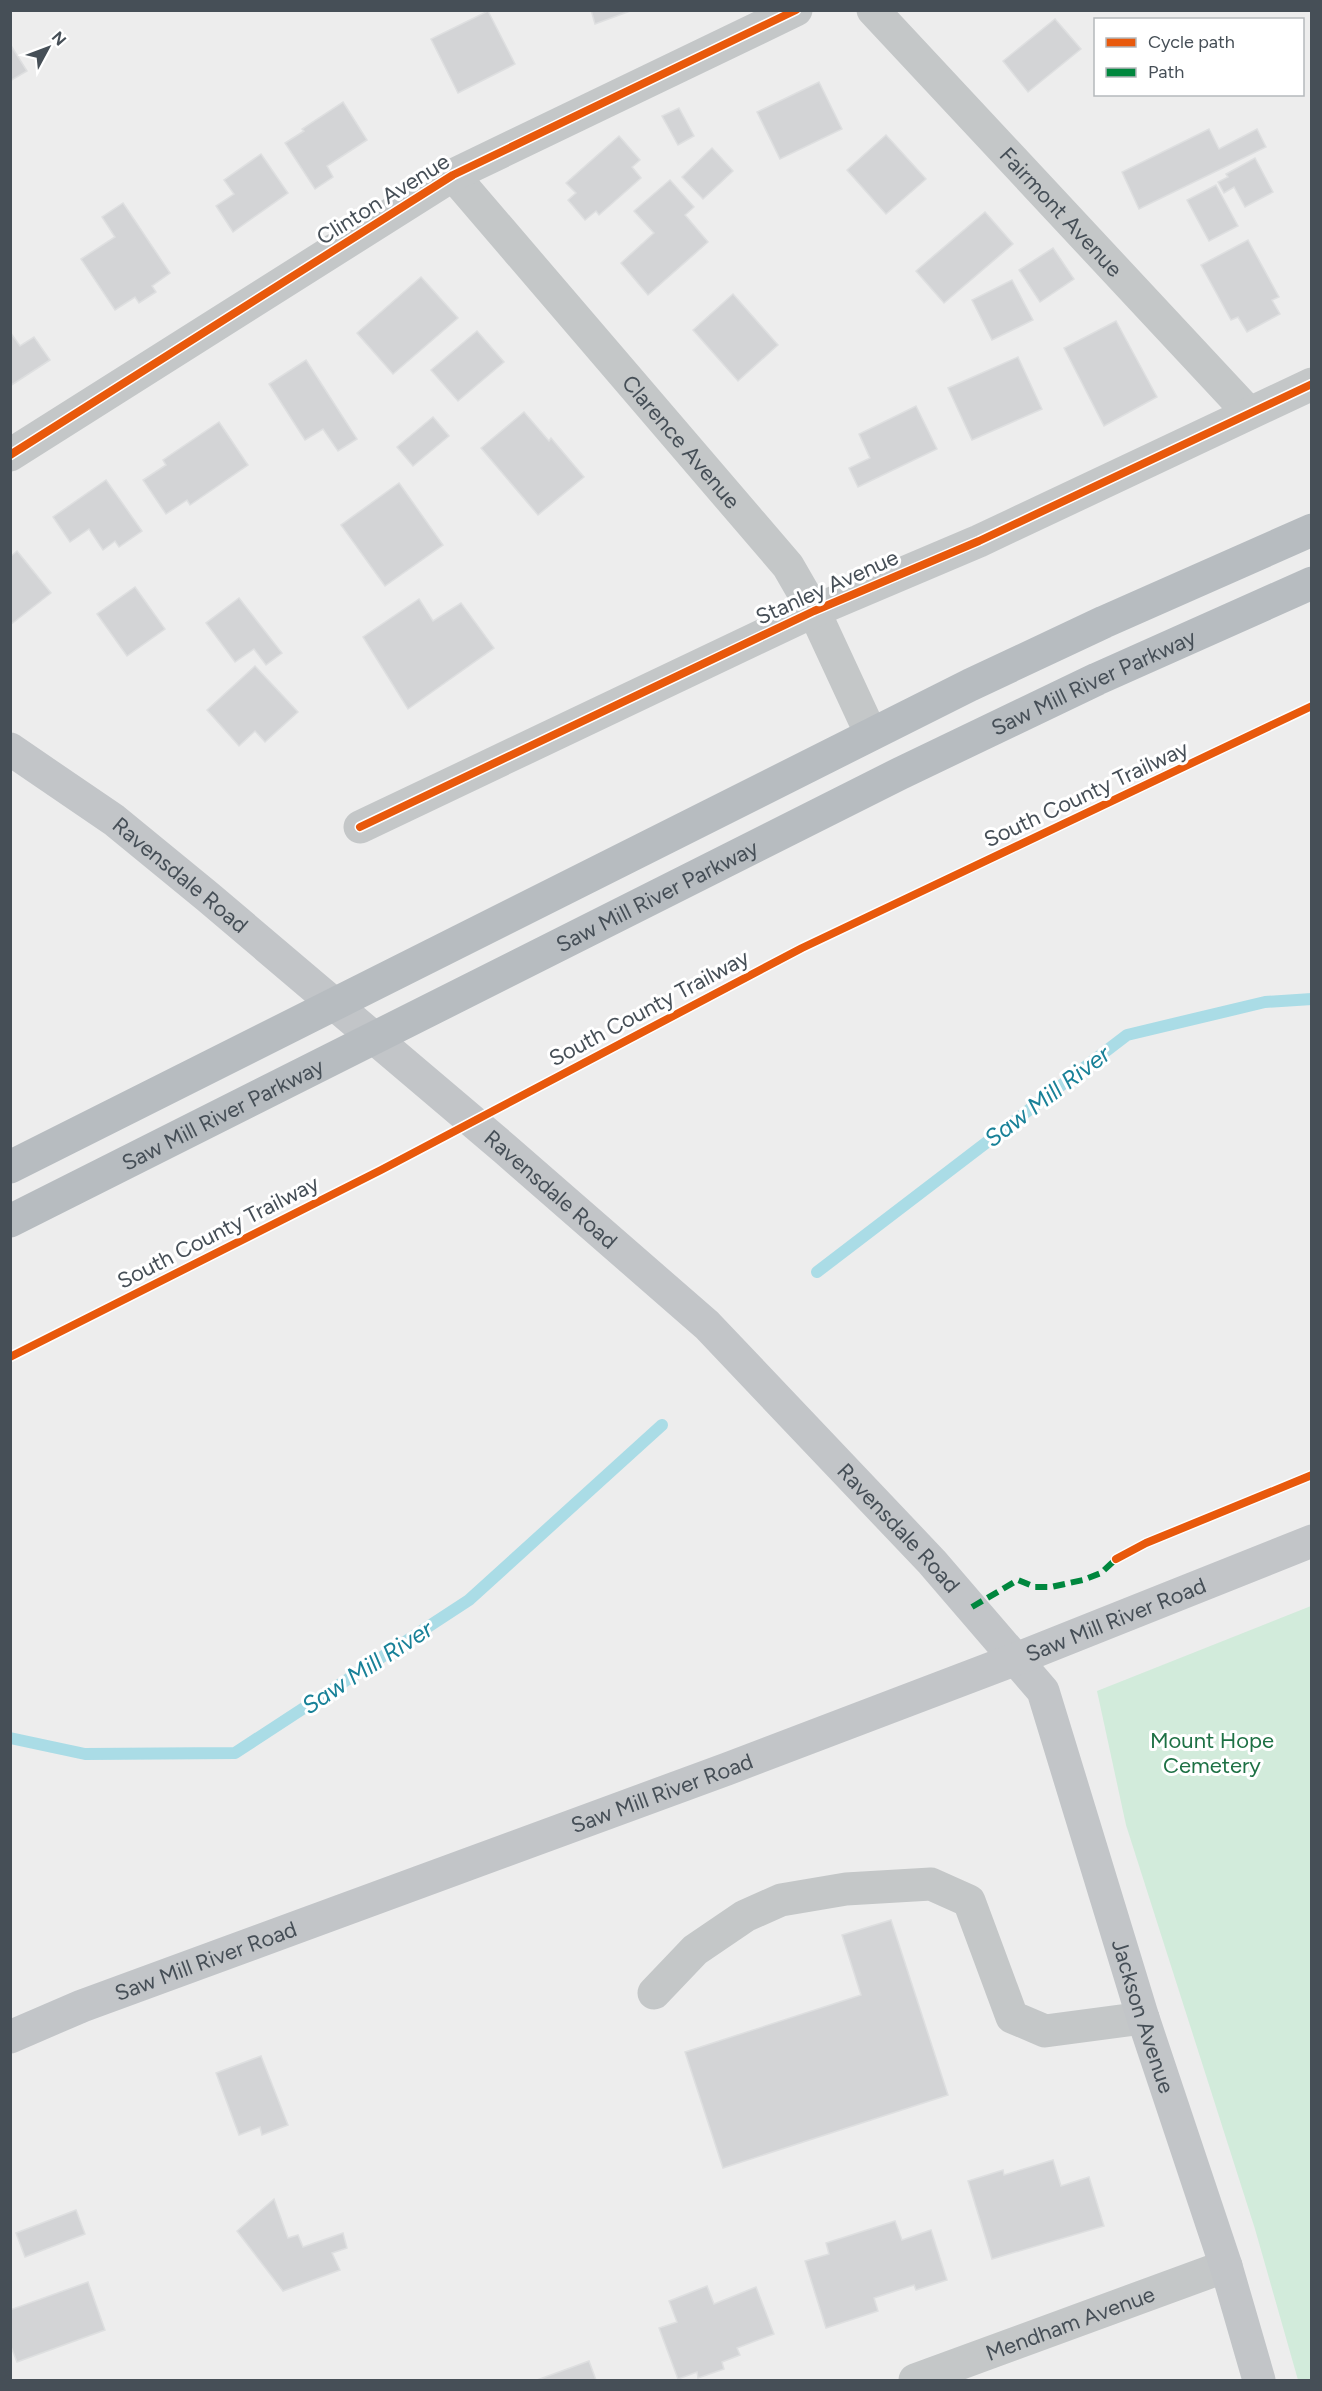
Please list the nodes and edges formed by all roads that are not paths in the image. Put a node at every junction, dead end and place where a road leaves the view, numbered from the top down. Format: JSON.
{"nodes":[{"id":1,"x":796,"y":10,"type":"edge"},
{"id":2,"x":873,"y":10,"type":"edge"},
{"id":3,"x":453,"y":175,"type":"junction"},
{"id":4,"x":1311,"y":384,"type":"edge"},
{"id":5,"x":1249,"y":412,"type":"junction"},
{"id":6,"x":10,"y":455,"type":"edge"},
{"id":7,"x":1311,"y":530,"type":"edge"},
{"id":8,"x":1311,"y":583,"type":"edge"},
{"id":9,"x":814,"y":611,"type":"junction"},
{"id":10,"x":871,"y":734,"type":"junction"},
{"id":11,"x":10,"y":749,"type":"edge"},
{"id":12,"x":360,"y":828,"type":"dead end"},
{"id":13,"x":10,"y":1167,"type":"edge"},
{"id":14,"x":10,"y":1221,"type":"edge"},
{"id":15,"x":1311,"y":1541,"type":"edge"},
{"id":16,"x":1016,"y":1659,"type":"junction"},
{"id":17,"x":654,"y":1993,"type":"dead end"},
{"id":18,"x":1143,"y":2018,"type":"junction"},
{"id":19,"x":10,"y":2037,"type":"edge"},
{"id":20,"x":1226,"y":2266,"type":"junction"},
{"id":21,"x":915,"y":2380,"type":"edge"},
{"id":22,"x":1259,"y":2380,"type":"edge"}],
"edges":[{"from":1,"to":3,"type":"street","name":"Clinton Avenue"},
{"from":2,"to":5,"type":"street","name":"Fairmont Avenue"},
{"from":3,"to":6,"type":"street","name":"Clinton Avenue"},
{"from":3,"to":9,"type":"street","name":"Clarence Avenue"},
{"from":4,"to":5,"type":"street","name":"Stanley Avenue"},
{"from":5,"to":9,"type":"street","name":"Stanley Avenue"},
{"from":7,"to":10,"type":"highway"},
{"from":8,"to":14,"type":"highway","name":"Saw Mill River Parkway"},
{"from":9,"to":10,"type":"street","name":"Clarence Avenue"},
{"from":9,"to":12,"type":"street","name":"Stanley Avenue"},
{"from":10,"to":13,"type":"highway"},
{"from":11,"to":16,"type":"main road","name":"Ravensdale Road"},
{"from":15,"to":16,"type":"main road","name":"Saw Mill River Road"},
{"from":16,"to":18,"type":"main road","name":"Jackson Avenue"},
{"from":16,"to":19,"type":"main road","name":"Saw Mill River Road"},
{"from":17,"to":18,"type":"street"},
{"from":18,"to":20,"type":"main road","name":"Jackson Avenue"},
{"from":20,"to":21,"type":"street","name":"Mendham Avenue"},
{"from":20,"to":22,"type":"main road","name":"Jackson Avenue"}]}
